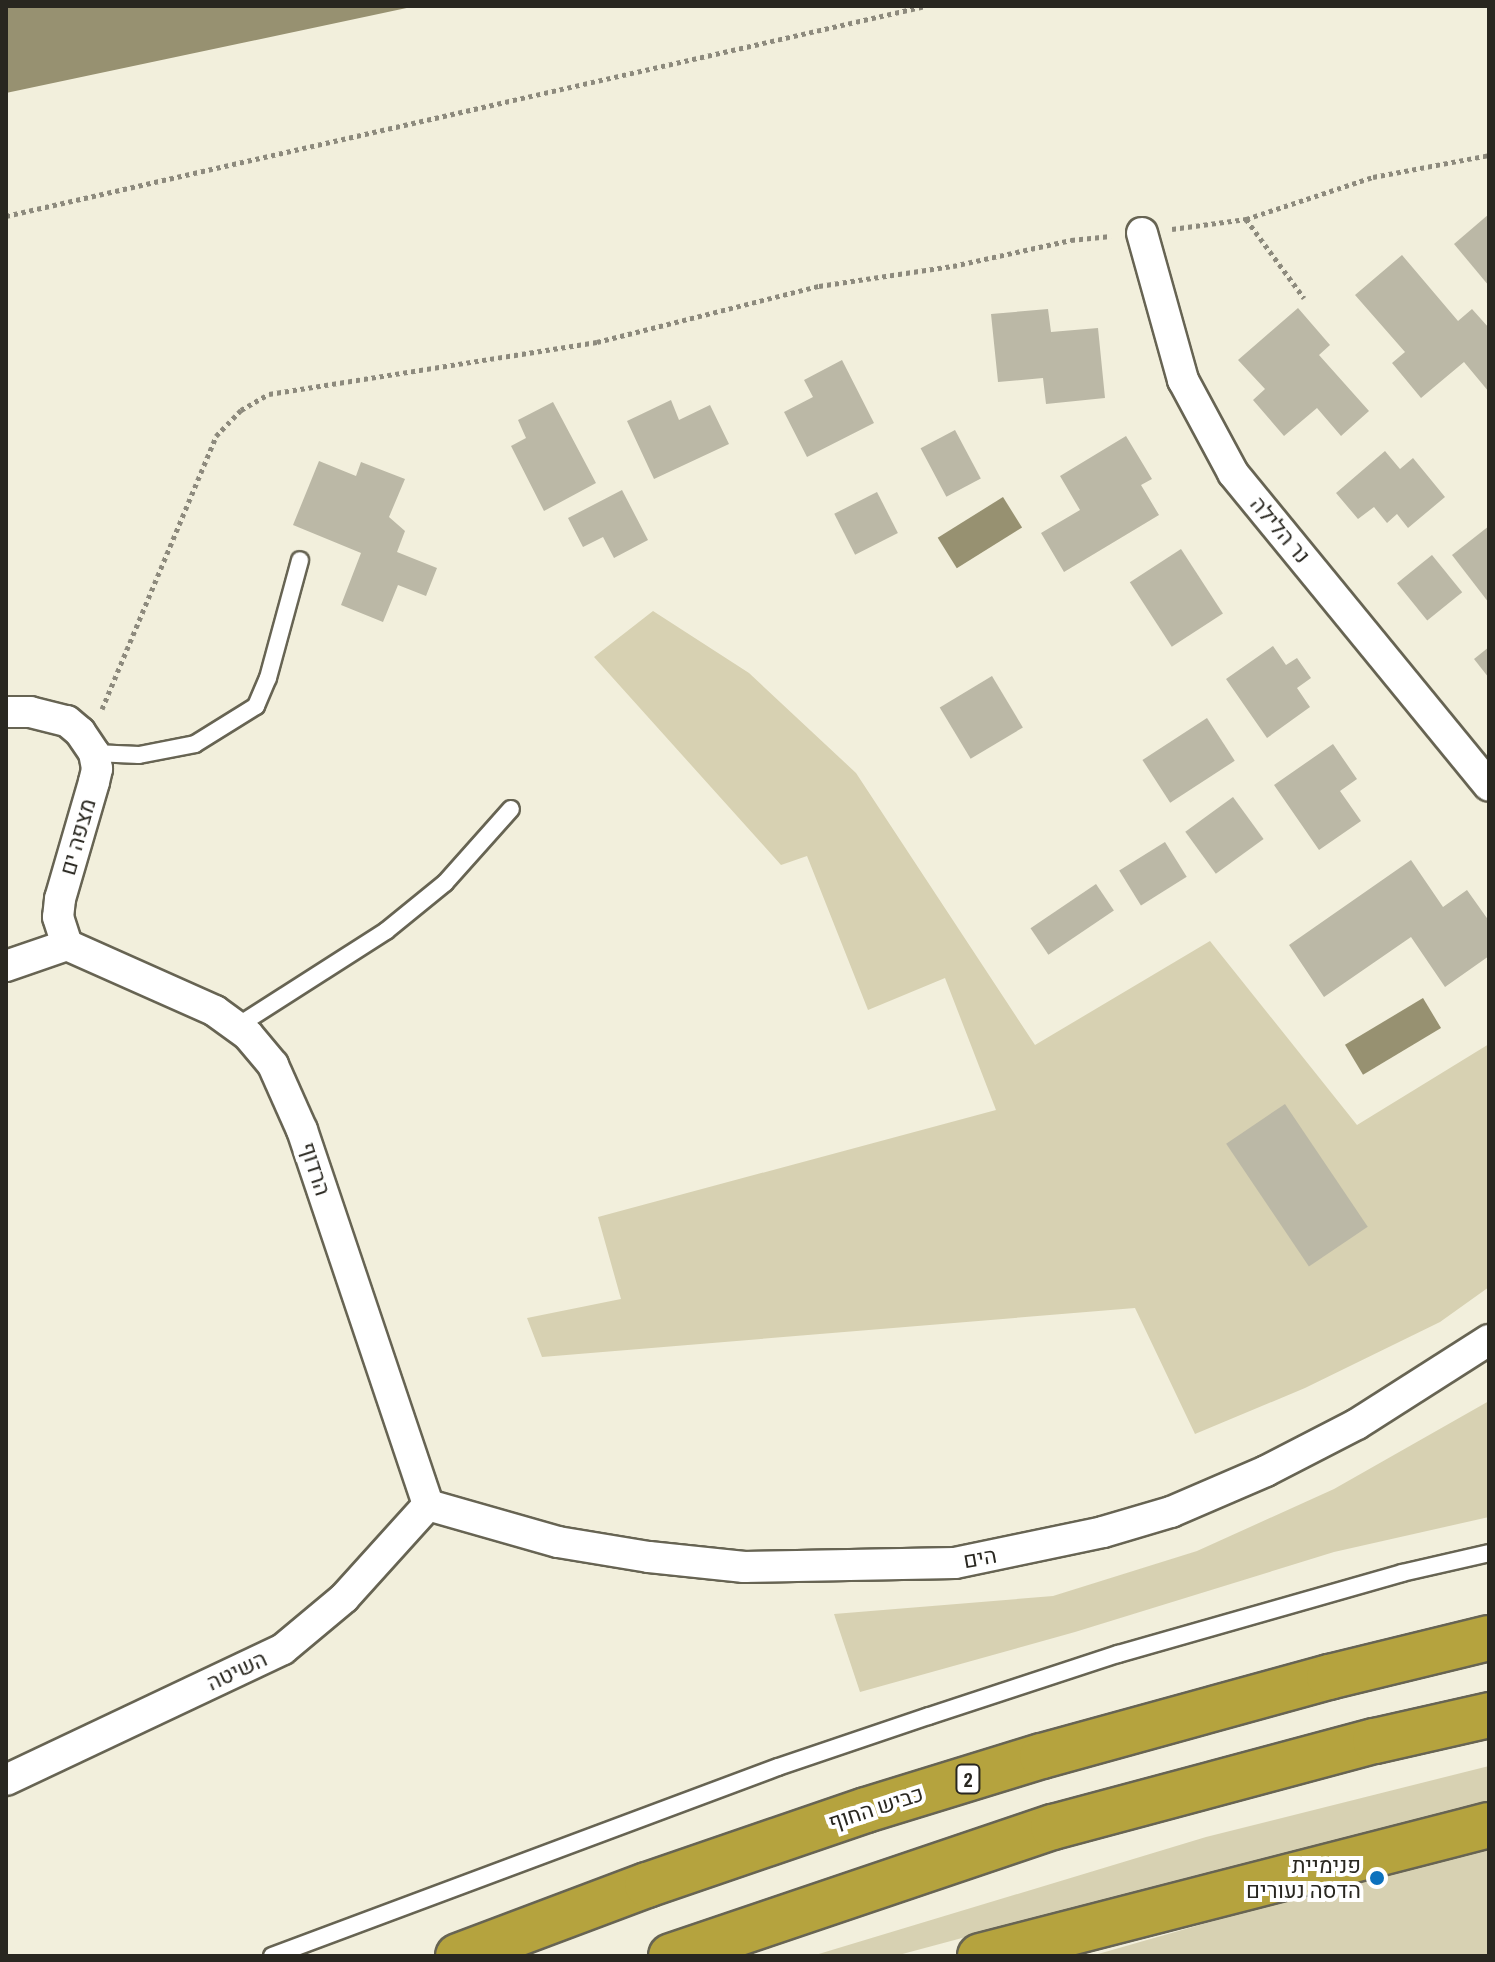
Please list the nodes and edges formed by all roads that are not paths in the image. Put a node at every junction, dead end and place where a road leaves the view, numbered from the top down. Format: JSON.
{"nodes":[{"id":1,"x":1142,"y":233,"type":"road end"},
{"id":2,"x":300,"y":560,"type":"dead end"},
{"id":3,"x":6,"y":712,"type":"edge"},
{"id":4,"x":87,"y":743,"type":"junction"},
{"id":5,"x":1489,"y":786,"type":"edge"},
{"id":6,"x":511,"y":809,"type":"dead end"},
{"id":7,"x":67,"y":945,"type":"junction"},
{"id":8,"x":6,"y":966,"type":"edge"},
{"id":9,"x":236,"y":1027,"type":"junction"},
{"id":10,"x":1489,"y":1340,"type":"edge"},
{"id":11,"x":428,"y":1505,"type":"junction"},
{"id":12,"x":1489,"y":1553,"type":"edge"},
{"id":13,"x":1489,"y":1638,"type":"edge"},
{"id":14,"x":1489,"y":1715,"type":"edge"},
{"id":15,"x":6,"y":1780,"type":"edge"},
{"id":16,"x":1489,"y":1825,"type":"edge"},
{"id":17,"x":272,"y":1956,"type":"edge"},
{"id":18,"x":458,"y":1956,"type":"edge"},
{"id":19,"x":671,"y":1956,"type":"edge"},
{"id":20,"x":980,"y":1956,"type":"edge"}],
"edges":[{"from":1,"to":5,"type":"street","name":"נר הלילה"},
{"from":2,"to":4,"type":"lane"},
{"from":3,"to":4,"type":"street"},
{"from":4,"to":7,"type":"street","name":"מצפה ים"},
{"from":6,"to":9,"type":"lane"},
{"from":7,"to":8,"type":"street"},
{"from":7,"to":9,"type":"street","name":"הרדוף"},
{"from":9,"to":11,"type":"street","name":"הרדוף"},
{"from":10,"to":11,"type":"street","name":"הים"},
{"from":11,"to":15,"type":"street","name":"השיטה"},
{"from":12,"to":17,"type":"lane"},
{"from":13,"to":18,"type":"highway","name":"כביש החוף","number":"2"},
{"from":14,"to":19,"type":"highway"},
{"from":16,"to":20,"type":"highway"}]}
